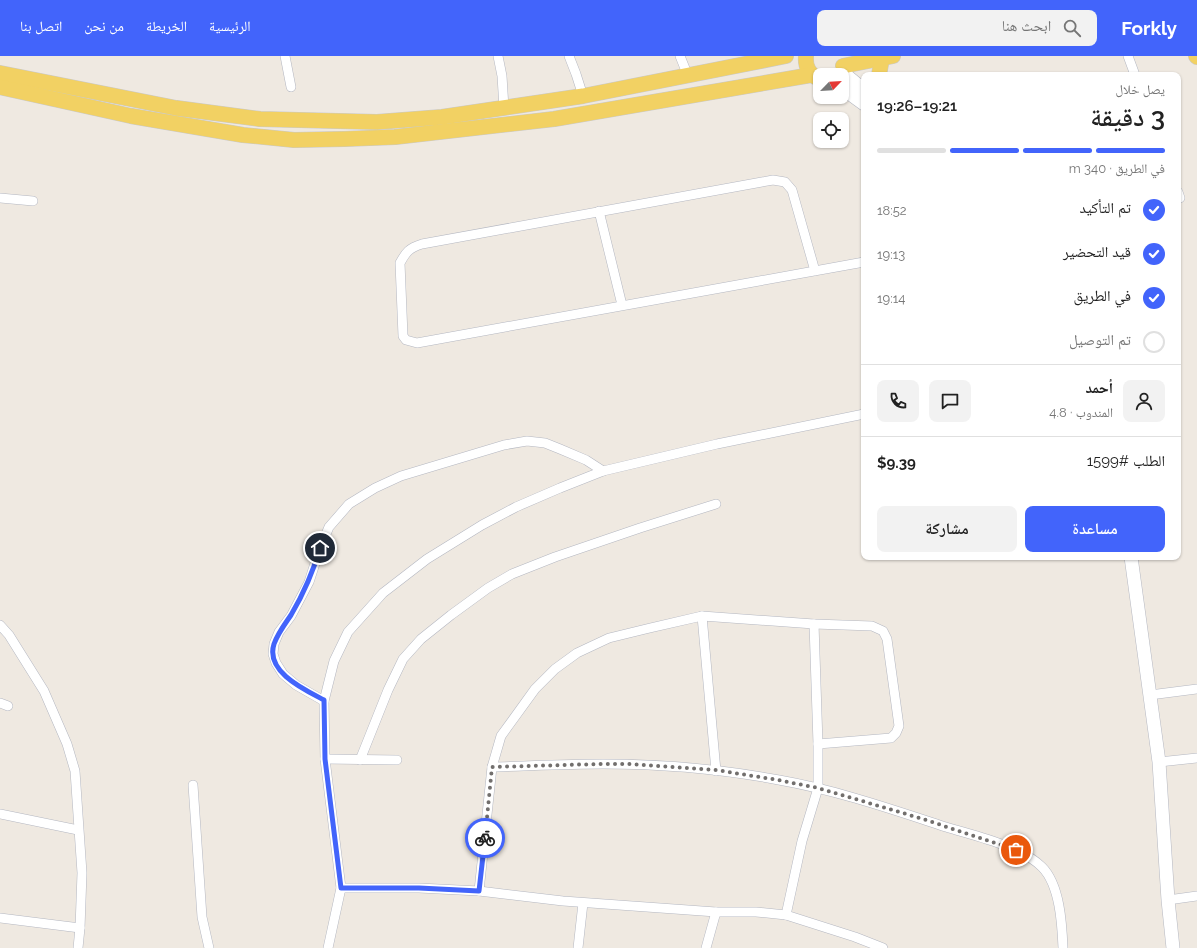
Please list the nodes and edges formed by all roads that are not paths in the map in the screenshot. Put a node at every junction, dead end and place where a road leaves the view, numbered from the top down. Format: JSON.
{"nodes":[{"id":1,"x":285,"y":56,"type":"edge"},
{"id":2,"x":498,"y":56,"type":"edge"},
{"id":3,"x":569,"y":56,"type":"edge"},
{"id":4,"x":680,"y":56,"type":"edge"},
{"id":5,"x":786,"y":56,"type":"edge"},
{"id":6,"x":806,"y":56,"type":"edge"},
{"id":7,"x":1128,"y":56,"type":"edge"},
{"id":8,"x":888,"y":57,"type":"edge"},
{"id":9,"x":841,"y":67,"type":"edge"},
{"id":10,"x":880,"y":72,"type":"edge"},
{"id":11,"x":1134,"y":72,"type":"edge"},
{"id":12,"x":0,"y":73,"type":"edge"},
{"id":13,"x":813,"y":73,"type":"edge"},
{"id":14,"x":688,"y":76,"type":"junction"},
{"id":15,"x":813,"y":77,"type":"edge"},
{"id":16,"x":0,"y":87,"type":"edge"},
{"id":17,"x":291,"y":87,"type":"dead end"},
{"id":18,"x":861,"y":87,"type":"edge"},
{"id":19,"x":849,"y":93,"type":"edge"},
{"id":20,"x":583,"y":96,"type":"junction"},
{"id":21,"x":861,"y":102,"type":"edge"},
{"id":22,"x":504,"y":108,"type":"junction"},
{"id":23,"x":0,"y":198,"type":"edge"},
{"id":24,"x":33,"y":201,"type":"dead end"},
{"id":25,"x":599,"y":211,"type":"junction"},
{"id":26,"x":861,"y":263,"type":"edge"},
{"id":27,"x":815,"y":271,"type":"junction"},
{"id":28,"x":622,"y":305,"type":"junction"},
{"id":29,"x":861,"y":415,"type":"edge"},
{"id":30,"x":604,"y":471,"type":"junction"},
{"id":31,"x":716,"y":504,"type":"dead end"},
{"id":32,"x":1131,"y":560,"type":"edge"},
{"id":33,"x":702,"y":616,"type":"junction"},
{"id":34,"x":814,"y":624,"type":"junction"},
{"id":35,"x":0,"y":625,"type":"edge"},
{"id":36,"x":1197,"y":689,"type":"edge"},
{"id":37,"x":1150,"y":695,"type":"junction"},
{"id":38,"x":324,"y":700,"type":"junction"},
{"id":39,"x":818,"y":744,"type":"junction"},
{"id":40,"x":1197,"y":758,"type":"edge"},
{"id":41,"x":325,"y":759,"type":"junction"},
{"id":42,"x":360,"y":760,"type":"junction"},
{"id":43,"x":397,"y":760,"type":"dead end"},
{"id":44,"x":1159,"y":762,"type":"junction"},
{"id":45,"x":492,"y":767,"type":"junction"},
{"id":46,"x":716,"y":770,"type":"junction"},
{"id":47,"x":193,"y":785,"type":"dead end"},
{"id":48,"x":818,"y":788,"type":"junction"},
{"id":49,"x":0,"y":814,"type":"edge"},
{"id":50,"x":78,"y":830,"type":"junction"},
{"id":51,"x":341,"y":888,"type":"junction"},
{"id":52,"x":479,"y":891,"type":"junction"},
{"id":53,"x":1197,"y":896,"type":"edge"},
{"id":54,"x":1168,"y":900,"type":"junction"},
{"id":55,"x":583,"y":903,"type":"junction"},
{"id":56,"x":716,"y":912,"type":"junction"},
{"id":57,"x":786,"y":915,"type":"junction"},
{"id":58,"x":0,"y":918,"type":"edge"},
{"id":59,"x":80,"y":928,"type":"junction"},
{"id":60,"x":78,"y":948,"type":"edge"},
{"id":61,"x":209,"y":948,"type":"edge"},
{"id":62,"x":328,"y":948,"type":"edge"},
{"id":63,"x":578,"y":948,"type":"edge"},
{"id":64,"x":706,"y":948,"type":"edge"},
{"id":65,"x":882,"y":948,"type":"edge"},
{"id":66,"x":1063,"y":948,"type":"edge"},
{"id":67,"x":1173,"y":948,"type":"edge"}],
"edges":[{"from":1,"to":17,"type":"street"},
{"from":2,"to":22,"type":"street"},
{"from":3,"to":20,"type":"street"},
{"from":4,"to":14,"type":"street"},
{"from":5,"to":14,"type":"main road"},
{"from":6,"to":13,"type":"main road"},
{"from":7,"to":11,"type":"street"},
{"from":8,"to":9,"type":"main road"},
{"from":8,"to":10,"type":"main road"},
{"from":9,"to":18,"type":"street"},
{"from":12,"to":22,"type":"main road"},
{"from":14,"to":20,"type":"main road"},
{"from":15,"to":16,"type":"main road"},
{"from":19,"to":21,"type":"street"},
{"from":20,"to":22,"type":"main road"},
{"from":23,"to":24,"type":"street"},
{"from":25,"to":27,"type":"street"},
{"from":25,"to":28,"type":"street"},
{"from":25,"to":28,"type":"street"},
{"from":26,"to":27,"type":"street"},
{"from":27,"to":28,"type":"street"},
{"from":29,"to":30,"type":"street"},
{"from":30,"to":38,"type":"street"},
{"from":30,"to":38,"type":"street"},
{"from":31,"to":42,"type":"street"},
{"from":32,"to":37,"type":"street"},
{"from":33,"to":34,"type":"street"},
{"from":33,"to":45,"type":"street"},
{"from":33,"to":46,"type":"street"},
{"from":34,"to":39,"type":"street"},
{"from":34,"to":39,"type":"street"},
{"from":35,"to":50,"type":"street"},
{"from":36,"to":37,"type":"street"},
{"from":37,"to":44,"type":"street"},
{"from":38,"to":41,"type":"street"},
{"from":39,"to":48,"type":"street"},
{"from":40,"to":44,"type":"street"},
{"from":41,"to":42,"type":"street"},
{"from":41,"to":51,"type":"street"},
{"from":42,"to":43,"type":"street"},
{"from":44,"to":54,"type":"street"},
{"from":45,"to":46,"type":"street"},
{"from":45,"to":52,"type":"street"},
{"from":46,"to":48,"type":"street"},
{"from":47,"to":61,"type":"street"},
{"from":48,"to":57,"type":"street"},
{"from":48,"to":66,"type":"street"},
{"from":49,"to":50,"type":"street"},
{"from":50,"to":59,"type":"street"},
{"from":51,"to":52,"type":"street"},
{"from":51,"to":62,"type":"street"},
{"from":52,"to":55,"type":"street"},
{"from":53,"to":54,"type":"street"},
{"from":54,"to":67,"type":"street"},
{"from":55,"to":56,"type":"street"},
{"from":55,"to":63,"type":"street"},
{"from":56,"to":57,"type":"street"},
{"from":56,"to":64,"type":"street"},
{"from":57,"to":65,"type":"street"},
{"from":58,"to":59,"type":"street"},
{"from":59,"to":60,"type":"street"}]}
